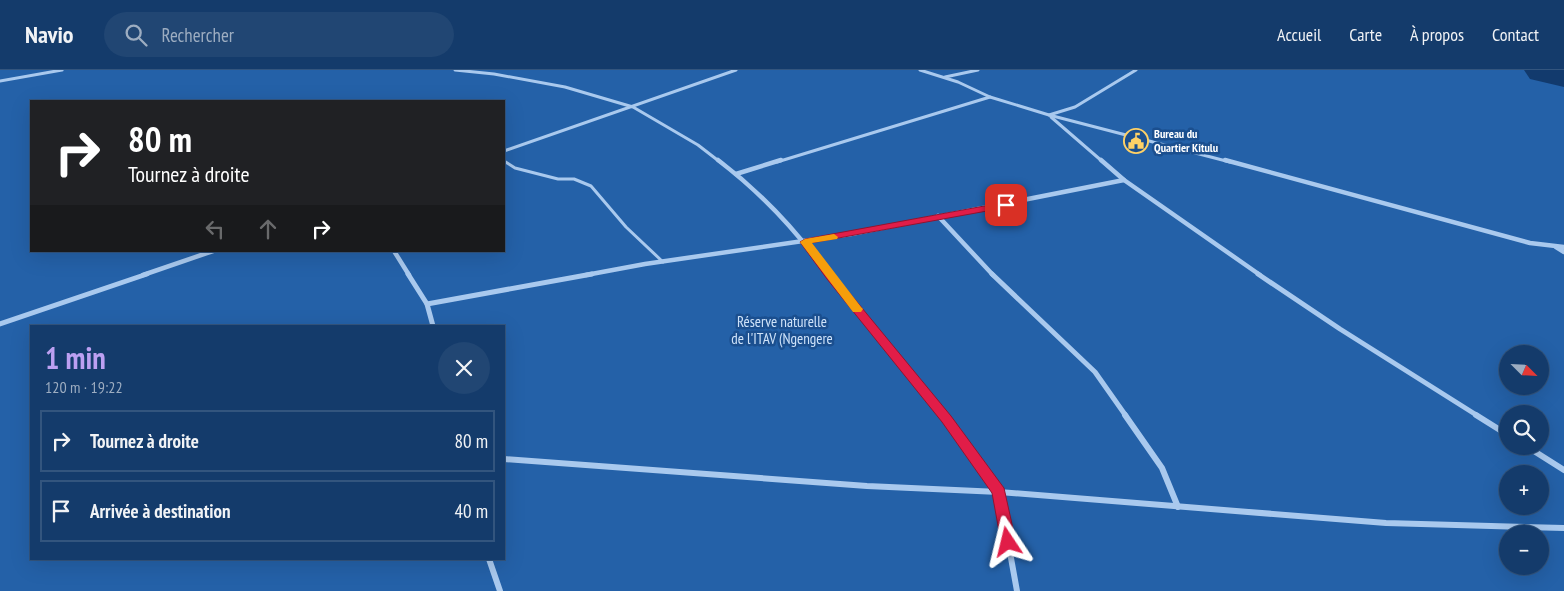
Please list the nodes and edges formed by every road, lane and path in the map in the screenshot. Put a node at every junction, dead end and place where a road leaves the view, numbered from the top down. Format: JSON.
{"nodes":[{"id":1,"x":62,"y":70,"type":"edge"},
{"id":2,"x":455,"y":70,"type":"edge"},
{"id":3,"x":502,"y":70,"type":"edge"},
{"id":4,"x":736,"y":70,"type":"edge"},
{"id":5,"x":920,"y":70,"type":"edge"},
{"id":6,"x":978,"y":70,"type":"edge"},
{"id":7,"x":1136,"y":70,"type":"edge"},
{"id":8,"x":494,"y":74,"type":"junction"},
{"id":9,"x":944,"y":78,"type":"junction"},
{"id":10,"x":0,"y":81,"type":"edge"},
{"id":11,"x":990,"y":96,"type":"junction"},
{"id":12,"x":633,"y":107,"type":"junction"},
{"id":13,"x":1049,"y":115,"type":"junction"},
{"id":14,"x":505,"y":151,"type":"edge"},
{"id":15,"x":505,"y":162,"type":"edge"},
{"id":16,"x":736,"y":174,"type":"junction"},
{"id":17,"x":1124,"y":180,"type":"junction"},
{"id":18,"x":938,"y":216,"type":"junction"},
{"id":19,"x":805,"y":242,"type":"junction"},
{"id":20,"x":1555,"y":246,"type":"junction"},
{"id":21,"x":1564,"y":247,"type":"edge"},
{"id":22,"x":210,"y":252,"type":"edge"},
{"id":23,"x":395,"y":252,"type":"edge"},
{"id":24,"x":1564,"y":252,"type":"edge"},
{"id":25,"x":663,"y":262,"type":"junction"},
{"id":26,"x":427,"y":304,"type":"junction"},
{"id":27,"x":0,"y":324,"type":"edge"},
{"id":28,"x":434,"y":325,"type":"edge"},
{"id":29,"x":1499,"y":429,"type":"edge"},
{"id":30,"x":1540,"y":455,"type":"edge"},
{"id":31,"x":505,"y":459,"type":"edge"},
{"id":32,"x":1564,"y":470,"type":"edge"},
{"id":33,"x":999,"y":492,"type":"junction"},
{"id":34,"x":1178,"y":507,"type":"junction"},
{"id":35,"x":1564,"y":528,"type":"edge"},
{"id":36,"x":489,"y":560,"type":"edge"},
{"id":37,"x":500,"y":591,"type":"edge"},
{"id":38,"x":1017,"y":591,"type":"edge"}],
"edges":[{"from":1,"to":10,"type":"street"},
{"from":2,"to":8,"type":"street"},
{"from":3,"to":8,"type":"street"},
{"from":4,"to":12,"type":"street"},
{"from":5,"to":9,"type":"street"},
{"from":6,"to":9,"type":"street"},
{"from":7,"to":13,"type":"street"},
{"from":8,"to":12,"type":"street"},
{"from":9,"to":11,"type":"street"},
{"from":11,"to":13,"type":"street"},
{"from":11,"to":16,"type":"street"},
{"from":12,"to":14,"type":"street"},
{"from":12,"to":16,"type":"street"},
{"from":13,"to":17,"type":"street"},
{"from":13,"to":20,"type":"street"},
{"from":15,"to":25,"type":"lane"},
{"from":16,"to":19,"type":"street"},
{"from":17,"to":18,"type":"street"},
{"from":17,"to":29,"type":"street"},
{"from":18,"to":19,"type":"street"},
{"from":18,"to":34,"type":"street"},
{"from":19,"to":25,"type":"street"},
{"from":19,"to":33,"type":"street"},
{"from":20,"to":21,"type":"street"},
{"from":20,"to":24,"type":"street"},
{"from":22,"to":27,"type":"street"},
{"from":23,"to":26,"type":"street"},
{"from":25,"to":26,"type":"street"},
{"from":26,"to":28,"type":"street"},
{"from":30,"to":32,"type":"street"},
{"from":31,"to":33,"type":"street"},
{"from":33,"to":34,"type":"street"},
{"from":33,"to":38,"type":"street"},
{"from":34,"to":35,"type":"street"},
{"from":36,"to":37,"type":"street"}]}
